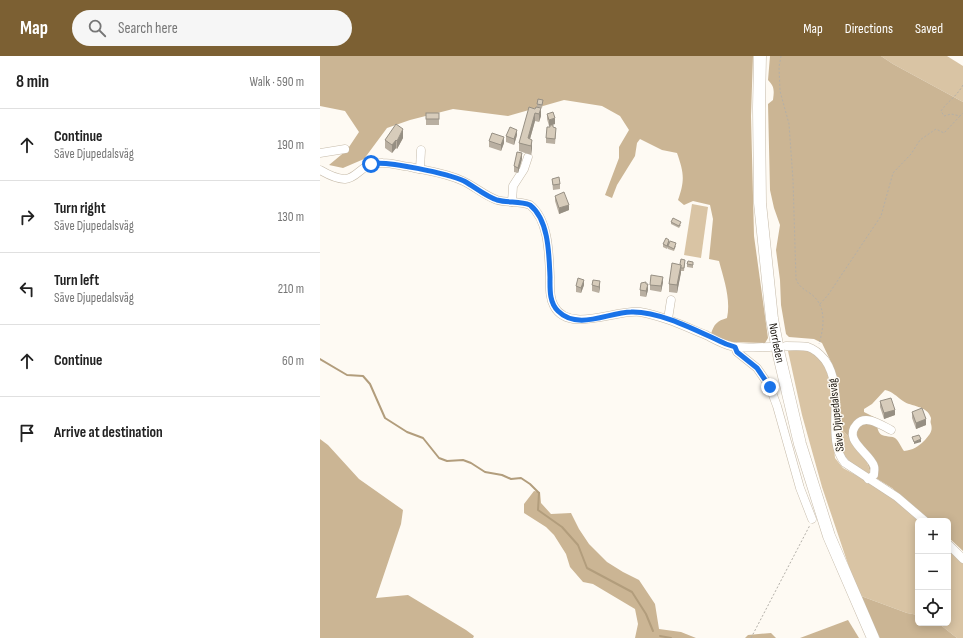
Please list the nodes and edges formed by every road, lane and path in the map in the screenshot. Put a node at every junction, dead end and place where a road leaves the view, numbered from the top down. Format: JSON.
{"nodes":[{"id":1,"x":760,"y":56,"type":"edge"},
{"id":2,"x":781,"y":56,"type":"edge"},
{"id":3,"x":963,"y":85,"type":"edge"},
{"id":4,"x":963,"y":113,"type":"edge"},
{"id":5,"x":960,"y":116,"type":"junction"},
{"id":6,"x":345,"y":149,"type":"dead end"},
{"id":7,"x":421,"y":150,"type":"dead end"},
{"id":8,"x":320,"y":153,"type":"edge"},
{"id":9,"x":528,"y":157,"type":"dead end"},
{"id":10,"x":420,"y":169,"type":"junction"},
{"id":11,"x":320,"y":170,"type":"edge"},
{"id":12,"x":512,"y":202,"type":"junction"},
{"id":13,"x":671,"y":300,"type":"dead end"},
{"id":14,"x":820,"y":305,"type":"junction"},
{"id":15,"x":668,"y":319,"type":"junction"},
{"id":16,"x":770,"y":346,"type":"dead end"},
{"id":17,"x":786,"y":346,"type":"dead end"},
{"id":18,"x":735,"y":347,"type":"junction"},
{"id":19,"x":816,"y":350,"type":"junction"},
{"id":20,"x":891,"y":430,"type":"dead end"},
{"id":21,"x":868,"y":479,"type":"junction"},
{"id":22,"x":922,"y":518,"type":"edge"},
{"id":23,"x":812,"y":519,"type":"joint"},
{"id":24,"x":951,"y":547,"type":"edge"},
{"id":25,"x":963,"y":559,"type":"edge"},
{"id":26,"x":751,"y":638,"type":"edge"},
{"id":27,"x":873,"y":638,"type":"edge"}],
"edges":[{"from":1,"to":27,"type":"highway","name":"Norrleden"},
{"from":2,"to":14,"type":"path"},
{"from":3,"to":5,"type":"path"},
{"from":4,"to":5,"type":"path"},
{"from":5,"to":14,"type":"path"},
{"from":6,"to":8,"type":"street"},
{"from":7,"to":10,"type":"street"},
{"from":9,"to":12,"type":"street"},
{"from":10,"to":11,"type":"street"},
{"from":10,"to":12,"type":"street"},
{"from":12,"to":15,"type":"street"},
{"from":13,"to":15,"type":"street"},
{"from":14,"to":19,"type":"path"},
{"from":15,"to":18,"type":"street"},
{"from":16,"to":18,"type":"street"},
{"from":17,"to":19,"type":"street"},
{"from":18,"to":23,"type":"street"},
{"from":19,"to":21,"type":"street","name":"Säve Djupedalsväg"},
{"from":20,"to":21,"type":"street"},
{"from":21,"to":22,"type":"street","name":"Säve Djupedalsväg"},
{"from":23,"to":26,"type":"path"},
{"from":24,"to":25,"type":"street"}]}
